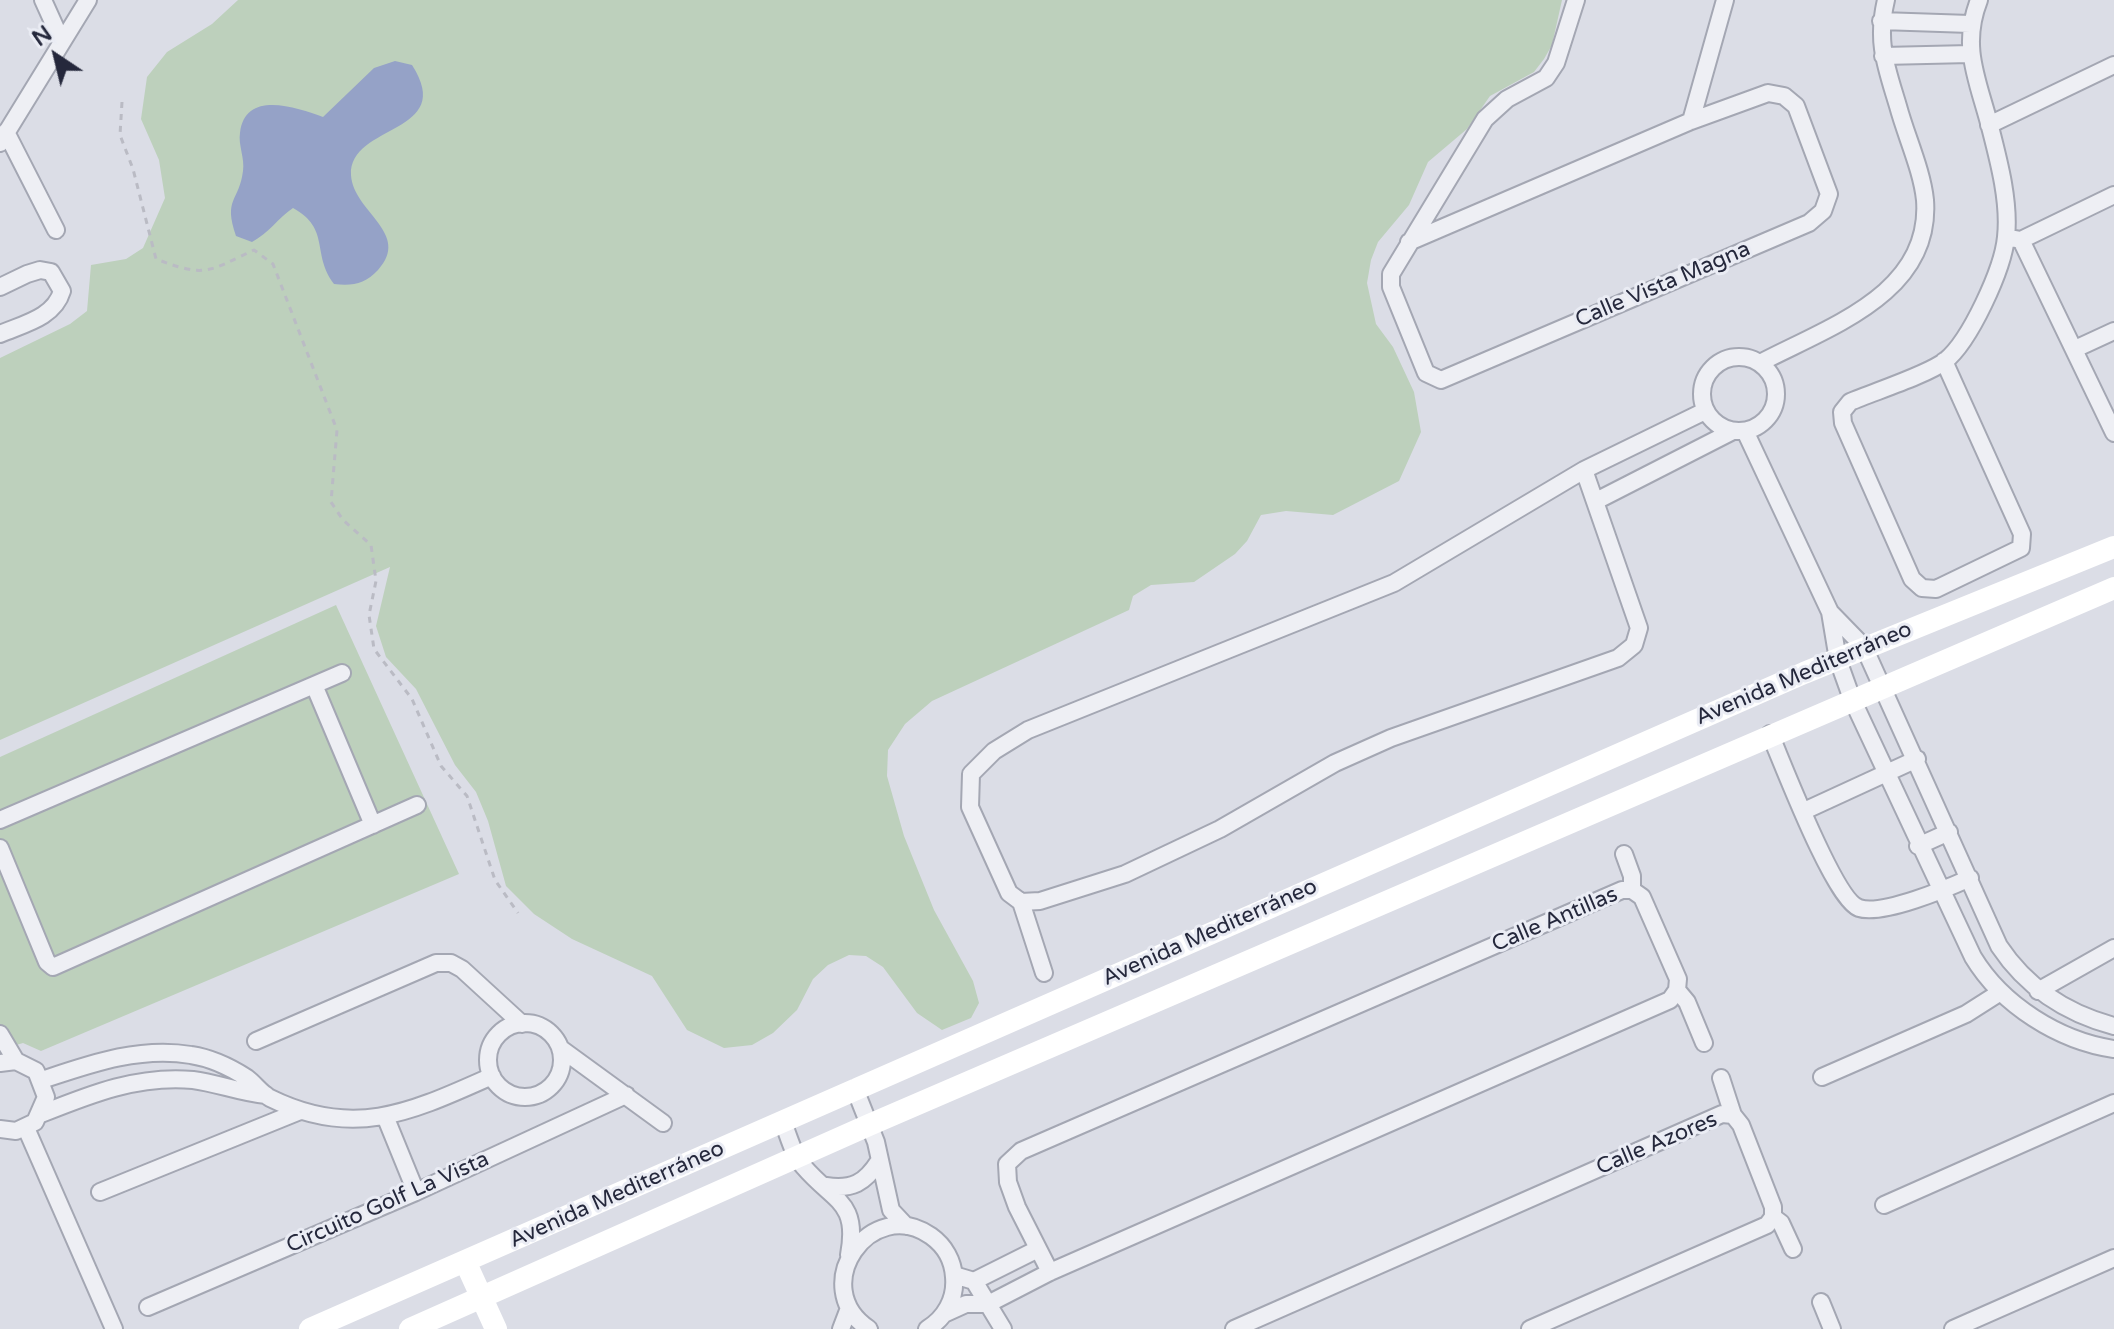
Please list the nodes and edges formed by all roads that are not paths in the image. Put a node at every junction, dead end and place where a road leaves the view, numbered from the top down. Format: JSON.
{"nodes":[{"id":1,"x":43,"y":0,"type":"edge"},
{"id":2,"x":88,"y":0,"type":"edge"},
{"id":3,"x":1576,"y":0,"type":"edge"},
{"id":4,"x":1725,"y":0,"type":"edge"},
{"id":5,"x":1886,"y":0,"type":"edge"},
{"id":6,"x":1979,"y":0,"type":"edge"},
{"id":7,"x":1881,"y":21,"type":"junction"},
{"id":8,"x":1970,"y":24,"type":"junction"},
{"id":9,"x":62,"y":42,"type":"junction"},
{"id":10,"x":1970,"y":54,"type":"junction"},
{"id":11,"x":1883,"y":56,"type":"junction"},
{"id":12,"x":2114,"y":65,"type":"edge"},
{"id":13,"x":1691,"y":121,"type":"junction"},
{"id":14,"x":1989,"y":125,"type":"junction"},
{"id":15,"x":3,"y":137,"type":"edge"},
{"id":16,"x":2114,"y":195,"type":"edge"},
{"id":17,"x":56,"y":230,"type":"dead end"},
{"id":18,"x":2013,"y":239,"type":"junction"},
{"id":19,"x":1409,"y":242,"type":"junction"},
{"id":20,"x":0,"y":287,"type":"edge"},
{"id":21,"x":2114,"y":331,"type":"edge"},
{"id":22,"x":0,"y":334,"type":"edge"},
{"id":23,"x":2075,"y":349,"type":"junction"},
{"id":24,"x":1944,"y":361,"type":"junction"},
{"id":25,"x":1760,"y":363,"type":"junction"},
{"id":26,"x":1705,"y":411,"type":"junction"},
{"id":27,"x":1739,"y":431,"type":"junction"},
{"id":28,"x":2114,"y":433,"type":"edge"},
{"id":29,"x":1584,"y":470,"type":"junction"},
{"id":30,"x":1596,"y":501,"type":"junction"},
{"id":31,"x":2114,"y":547,"type":"edge"},
{"id":32,"x":2114,"y":588,"type":"edge"},
{"id":33,"x":1830,"y":612,"type":"junction"},
{"id":34,"x":1864,"y":647,"type":"junction"},
{"id":35,"x":1838,"y":660,"type":"junction"},
{"id":36,"x":342,"y":673,"type":"dead end"},
{"id":37,"x":314,"y":685,"type":"junction"},
{"id":38,"x":1882,"y":686,"type":"junction"},
{"id":39,"x":1852,"y":699,"type":"junction"},
{"id":40,"x":1770,"y":734,"type":"junction"},
{"id":41,"x":1917,"y":759,"type":"junction"},
{"id":42,"x":1885,"y":773,"type":"junction"},
{"id":43,"x":417,"y":805,"type":"dead end"},
{"id":44,"x":1804,"y":811,"type":"junction"},
{"id":45,"x":0,"y":820,"type":"edge"},
{"id":46,"x":373,"y":825,"type":"junction"},
{"id":47,"x":1949,"y":832,"type":"junction"},
{"id":48,"x":1918,"y":846,"type":"junction"},
{"id":49,"x":0,"y":848,"type":"edge"},
{"id":50,"x":1624,"y":854,"type":"dead end"},
{"id":51,"x":1970,"y":878,"type":"junction"},
{"id":52,"x":8,"y":890,"type":"edge"},
{"id":53,"x":1632,"y":890,"type":"junction"},
{"id":54,"x":1941,"y":891,"type":"junction"},
{"id":55,"x":1021,"y":902,"type":"junction"},
{"id":56,"x":2114,"y":948,"type":"edge"},
{"id":57,"x":1044,"y":973,"type":"dead end"},
{"id":58,"x":1677,"y":990,"type":"junction"},
{"id":59,"x":2038,"y":991,"type":"junction"},
{"id":60,"x":1999,"y":993,"type":"junction"},
{"id":61,"x":522,"y":1024,"type":"junction"},
{"id":62,"x":2114,"y":1026,"type":"edge"},
{"id":63,"x":0,"y":1034,"type":"edge"},
{"id":64,"x":256,"y":1041,"type":"dead end"},
{"id":65,"x":1704,"y":1043,"type":"dead end"},
{"id":66,"x":560,"y":1048,"type":"junction"},
{"id":67,"x":2114,"y":1049,"type":"edge"},
{"id":68,"x":8,"y":1062,"type":"edge"},
{"id":69,"x":492,"y":1076,"type":"junction"},
{"id":70,"x":1822,"y":1077,"type":"dead end"},
{"id":71,"x":1721,"y":1078,"type":"dead end"},
{"id":72,"x":42,"y":1080,"type":"junction"},
{"id":73,"x":855,"y":1089,"type":"junction"},
{"id":74,"x":266,"y":1095,"type":"junction"},
{"id":75,"x":626,"y":1095,"type":"junction"},
{"id":76,"x":2114,"y":1103,"type":"edge"},
{"id":77,"x":300,"y":1111,"type":"junction"},
{"id":78,"x":41,"y":1114,"type":"junction"},
{"id":79,"x":1733,"y":1115,"type":"junction"},
{"id":80,"x":385,"y":1116,"type":"junction"},
{"id":81,"x":783,"y":1122,"type":"junction"},
{"id":82,"x":663,"y":1123,"type":"dead end"},
{"id":83,"x":869,"y":1125,"type":"junction"},
{"id":84,"x":26,"y":1128,"type":"junction"},
{"id":85,"x":0,"y":1129,"type":"edge"},
{"id":86,"x":798,"y":1158,"type":"junction"},
{"id":87,"x":879,"y":1161,"type":"junction"},
{"id":88,"x":825,"y":1186,"type":"junction"},
{"id":89,"x":100,"y":1192,"type":"dead end"},
{"id":90,"x":416,"y":1192,"type":"junction"},
{"id":91,"x":1884,"y":1205,"type":"dead end"},
{"id":92,"x":1773,"y":1217,"type":"junction"},
{"id":93,"x":906,"y":1226,"type":"junction"},
{"id":94,"x":1038,"y":1249,"type":"junction"},
{"id":95,"x":1793,"y":1249,"type":"dead end"},
{"id":96,"x":849,"y":1255,"type":"junction"},
{"id":97,"x":2114,"y":1258,"type":"edge"},
{"id":98,"x":465,"y":1261,"type":"junction"},
{"id":99,"x":1050,"y":1272,"type":"junction"},
{"id":100,"x":954,"y":1275,"type":"junction"},
{"id":101,"x":974,"y":1281,"type":"junction"},
{"id":102,"x":481,"y":1297,"type":"junction"},
{"id":103,"x":1821,"y":1302,"type":"dead end"},
{"id":104,"x":988,"y":1304,"type":"junction"},
{"id":105,"x":148,"y":1307,"type":"dead end"},
{"id":106,"x":849,"y":1308,"type":"junction"},
{"id":107,"x":944,"y":1314,"type":"junction"},
{"id":108,"x":114,"y":1329,"type":"edge"},
{"id":109,"x":310,"y":1329,"type":"edge"},
{"id":110,"x":410,"y":1329,"type":"edge"},
{"id":111,"x":496,"y":1329,"type":"edge"},
{"id":112,"x":841,"y":1329,"type":"edge"},
{"id":113,"x":869,"y":1329,"type":"edge"},
{"id":114,"x":927,"y":1329,"type":"edge"},
{"id":115,"x":1003,"y":1329,"type":"edge"},
{"id":116,"x":1234,"y":1329,"type":"edge"},
{"id":117,"x":1530,"y":1329,"type":"edge"},
{"id":118,"x":1832,"y":1329,"type":"edge"},
{"id":119,"x":1953,"y":1329,"type":"edge"}],
"edges":[{"from":1,"to":9,"type":"street"},
{"from":2,"to":9,"type":"street"},
{"from":3,"to":19,"type":"street","name":"Calle Vista Magna"},
{"from":4,"to":13,"type":"street"},
{"from":5,"to":7,"type":"street"},
{"from":6,"to":8,"type":"street"},
{"from":7,"to":8,"type":"street"},
{"from":7,"to":11,"type":"street"},
{"from":8,"to":10,"type":"street"},
{"from":9,"to":15,"type":"street"},
{"from":10,"to":11,"type":"street"},
{"from":10,"to":14,"type":"street"},
{"from":11,"to":25,"type":"street"},
{"from":12,"to":14,"type":"street"},
{"from":13,"to":19,"type":"street","name":"Calle Vista Magna"},
{"from":13,"to":19,"type":"street","name":"Calle Vista Magna"},
{"from":14,"to":18,"type":"street"},
{"from":15,"to":17,"type":"street"},
{"from":16,"to":18,"type":"street"},
{"from":18,"to":23,"type":"street"},
{"from":18,"to":24,"type":"street"},
{"from":20,"to":22,"type":"street"},
{"from":21,"to":23,"type":"street"},
{"from":23,"to":28,"type":"street"},
{"from":24,"to":24,"type":"street"},
{"from":25,"to":26,"type":"street"},
{"from":25,"to":27,"type":"street"},
{"from":26,"to":27,"type":"street"},
{"from":26,"to":29,"type":"street"},
{"from":27,"to":30,"type":"street"},
{"from":27,"to":33,"type":"street"},
{"from":29,"to":30,"type":"street"},
{"from":29,"to":55,"type":"street"},
{"from":30,"to":55,"type":"street"},
{"from":31,"to":34,"type":"street","name":"Avenida Mediterráneo"},
{"from":32,"to":38,"type":"street","name":"Avenida Mediterráneo"},
{"from":33,"to":34,"type":"street"},
{"from":33,"to":35,"type":"street"},
{"from":34,"to":35,"type":"street","name":"Avenida Mediterráneo"},
{"from":34,"to":38,"type":"street"},
{"from":35,"to":39,"type":"street"},
{"from":35,"to":73,"type":"street","name":"Avenida Mediterráneo"},
{"from":36,"to":37,"type":"street"},
{"from":37,"to":45,"type":"street"},
{"from":37,"to":46,"type":"street"},
{"from":38,"to":39,"type":"street","name":"Avenida Mediterráneo"},
{"from":38,"to":41,"type":"street"},
{"from":39,"to":40,"type":"street","name":"Avenida Mediterráneo"},
{"from":39,"to":42,"type":"street"},
{"from":40,"to":44,"type":"street"},
{"from":40,"to":83,"type":"street","name":"Avenida Mediterráneo"},
{"from":41,"to":42,"type":"street"},
{"from":41,"to":47,"type":"street"},
{"from":42,"to":44,"type":"street"},
{"from":42,"to":48,"type":"street"},
{"from":43,"to":46,"type":"street"},
{"from":44,"to":54,"type":"street"},
{"from":46,"to":52,"type":"street"},
{"from":47,"to":48,"type":"street"},
{"from":47,"to":51,"type":"street"},
{"from":48,"to":54,"type":"street"},
{"from":49,"to":52,"type":"street"},
{"from":50,"to":53,"type":"street"},
{"from":51,"to":54,"type":"street"},
{"from":51,"to":59,"type":"street"},
{"from":53,"to":58,"type":"street","name":"Calle Antillas"},
{"from":53,"to":94,"type":"street","name":"Calle Antillas"},
{"from":54,"to":60,"type":"street"},
{"from":55,"to":57,"type":"street"},
{"from":56,"to":59,"type":"street"},
{"from":58,"to":65,"type":"street","name":"Calle Antillas"},
{"from":58,"to":99,"type":"street"},
{"from":59,"to":62,"type":"street"},
{"from":60,"to":67,"type":"street"},
{"from":60,"to":70,"type":"street"},
{"from":61,"to":64,"type":"street"},
{"from":61,"to":66,"type":"street"},
{"from":61,"to":69,"type":"street"},
{"from":63,"to":68,"type":"street"},
{"from":66,"to":69,"type":"street"},
{"from":66,"to":75,"type":"street"},
{"from":68,"to":72,"type":"street"},
{"from":69,"to":80,"type":"street"},
{"from":71,"to":79,"type":"street"},
{"from":72,"to":74,"type":"street"},
{"from":72,"to":78,"type":"street"},
{"from":73,"to":81,"type":"street","name":"Avenida Mediterráneo"},
{"from":73,"to":83,"type":"street"},
{"from":74,"to":77,"type":"street"},
{"from":74,"to":78,"type":"street"},
{"from":75,"to":82,"type":"street"},
{"from":75,"to":90,"type":"street","name":"Circuito Golf La Vista"},
{"from":76,"to":91,"type":"street"},
{"from":77,"to":80,"type":"street"},
{"from":77,"to":89,"type":"street"},
{"from":78,"to":84,"type":"street"},
{"from":79,"to":92,"type":"street","name":"Calle Azores"},
{"from":79,"to":116,"type":"street","name":"Calle Azores"},
{"from":80,"to":90,"type":"street"},
{"from":81,"to":86,"type":"street"},
{"from":81,"to":98,"type":"street","name":"Avenida Mediterráneo"},
{"from":83,"to":86,"type":"street","name":"Avenida Mediterráneo"},
{"from":83,"to":87,"type":"street"},
{"from":84,"to":85,"type":"street"},
{"from":84,"to":108,"type":"street"},
{"from":86,"to":88,"type":"street"},
{"from":86,"to":102,"type":"street","name":"Avenida Mediterráneo"},
{"from":87,"to":88,"type":"street"},
{"from":87,"to":93,"type":"street"},
{"from":88,"to":96,"type":"street"},
{"from":90,"to":105,"type":"street","name":"Circuito Golf La Vista"},
{"from":92,"to":95,"type":"street","name":"Calle Azores"},
{"from":92,"to":117,"type":"street"},
{"from":93,"to":96,"type":"street"},
{"from":93,"to":100,"type":"street"},
{"from":94,"to":99,"type":"street","name":"Calle Antillas"},
{"from":94,"to":101,"type":"street"},
{"from":96,"to":106,"type":"street"},
{"from":97,"to":119,"type":"street"},
{"from":98,"to":102,"type":"street"},
{"from":98,"to":109,"type":"street","name":"Avenida Mediterráneo"},
{"from":99,"to":104,"type":"street"},
{"from":100,"to":101,"type":"street"},
{"from":100,"to":107,"type":"street"},
{"from":101,"to":104,"type":"street"},
{"from":102,"to":110,"type":"street","name":"Avenida Mediterráneo"},
{"from":102,"to":111,"type":"street"},
{"from":103,"to":118,"type":"street"},
{"from":104,"to":107,"type":"street"},
{"from":104,"to":115,"type":"street"},
{"from":106,"to":112,"type":"street"},
{"from":106,"to":113,"type":"street"},
{"from":107,"to":114,"type":"street"}]}
